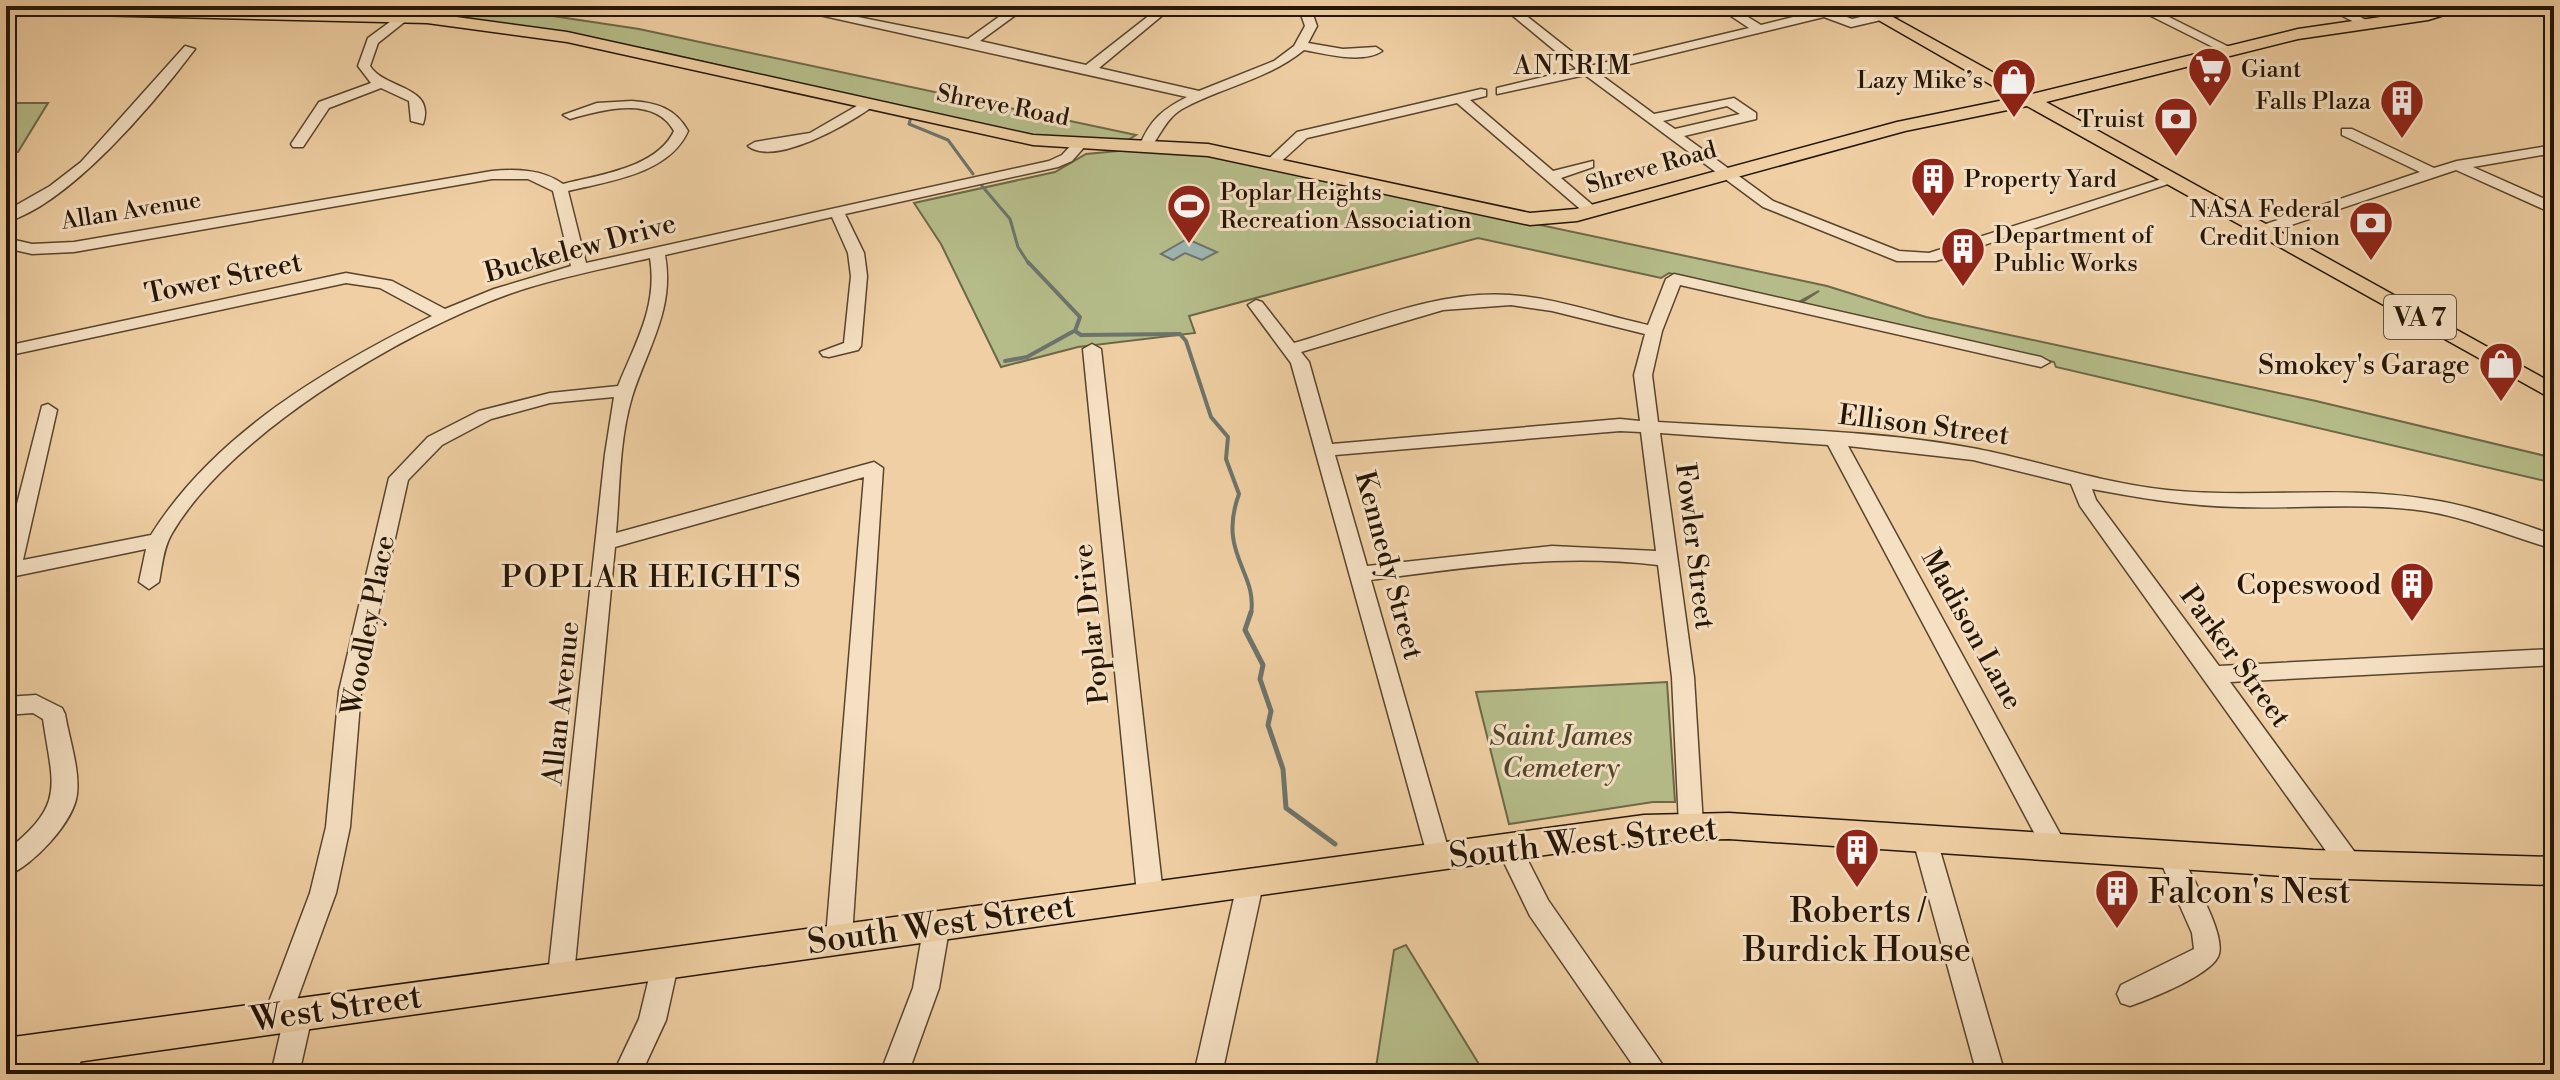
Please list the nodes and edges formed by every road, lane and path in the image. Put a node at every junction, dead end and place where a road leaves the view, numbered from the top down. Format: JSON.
{"nodes":[{"id":1,"x":785,"y":6,"type":"edge"},
{"id":2,"x":879,"y":6,"type":"edge"},
{"id":3,"x":1022,"y":6,"type":"edge"},
{"id":4,"x":1304,"y":6,"type":"edge"},
{"id":5,"x":1507,"y":6,"type":"edge"},
{"id":6,"x":1722,"y":6,"type":"edge"},
{"id":7,"x":2137,"y":6,"type":"edge"},
{"id":8,"x":2464,"y":6,"type":"edge"},
{"id":9,"x":6,"y":8,"type":"edge"},
{"id":10,"x":182,"y":8,"type":"edge"},
{"id":11,"x":1914,"y":8,"type":"edge"},
{"id":12,"x":1961,"y":8,"type":"edge"},
{"id":13,"x":2435,"y":8,"type":"edge"},
{"id":14,"x":1160,"y":11,"type":"dead end"},
{"id":15,"x":1877,"y":11,"type":"edge"},
{"id":16,"x":140,"y":13,"type":"junction"},
{"id":17,"x":2347,"y":14,"type":"edge"},
{"id":18,"x":406,"y":16,"type":"junction"},
{"id":19,"x":6,"y":20,"type":"edge"},
{"id":20,"x":856,"y":20,"type":"junction"},
{"id":21,"x":1758,"y":28,"type":"junction"},
{"id":22,"x":970,"y":43,"type":"junction"},
{"id":23,"x":2214,"y":43,"type":"junction"},
{"id":24,"x":1301,"y":46,"type":"junction"},
{"id":25,"x":189,"y":49,"type":"dead end"},
{"id":26,"x":1376,"y":51,"type":"dead end"},
{"id":27,"x":2231,"y":51,"type":"junction"},
{"id":28,"x":1588,"y":70,"type":"junction"},
{"id":29,"x":1087,"y":71,"type":"junction"},
{"id":30,"x":382,"y":83,"type":"junction"},
{"id":31,"x":1502,"y":91,"type":"dead end"},
{"id":32,"x":1481,"y":93,"type":"dead end"},
{"id":33,"x":2027,"y":94,"type":"junction"},
{"id":34,"x":1201,"y":96,"type":"junction"},
{"id":35,"x":1459,"y":97,"type":"junction"},
{"id":36,"x":867,"y":104,"type":"junction"},
{"id":37,"x":570,"y":115,"type":"dead end"},
{"id":38,"x":1652,"y":119,"type":"junction"},
{"id":39,"x":418,"y":121,"type":"dead end"},
{"id":40,"x":2347,"y":132,"type":"dead end"},
{"id":41,"x":1673,"y":134,"type":"junction"},
{"id":42,"x":298,"y":144,"type":"dead end"},
{"id":43,"x":1079,"y":145,"type":"junction"},
{"id":44,"x":1147,"y":145,"type":"junction"},
{"id":45,"x":755,"y":146,"type":"dead end"},
{"id":46,"x":2554,"y":149,"type":"edge"},
{"id":47,"x":1270,"y":164,"type":"junction"},
{"id":48,"x":1588,"y":164,"type":"dead end"},
{"id":49,"x":2457,"y":165,"type":"junction"},
{"id":50,"x":1725,"y":173,"type":"junction"},
{"id":51,"x":2433,"y":173,"type":"junction"},
{"id":52,"x":1553,"y":176,"type":"junction"},
{"id":53,"x":2176,"y":179,"type":"junction"},
{"id":54,"x":560,"y":189,"type":"junction"},
{"id":55,"x":2554,"y":209,"type":"edge"},
{"id":56,"x":1591,"y":211,"type":"junction"},
{"id":57,"x":837,"y":212,"type":"junction"},
{"id":58,"x":6,"y":217,"type":"edge"},
{"id":59,"x":2265,"y":229,"type":"junction"},
{"id":60,"x":6,"y":243,"type":"edge"},
{"id":61,"x":657,"y":252,"type":"junction"},
{"id":62,"x":580,"y":269,"type":"junction"},
{"id":63,"x":1256,"y":305,"type":"dead end"},
{"id":64,"x":444,"y":316,"type":"junction"},
{"id":65,"x":1654,"y":331,"type":"junction"},
{"id":66,"x":1092,"y":349,"type":"dead end"},
{"id":67,"x":1293,"y":349,"type":"junction"},
{"id":68,"x":6,"y":351,"type":"edge"},
{"id":69,"x":829,"y":352,"type":"dead end"},
{"id":70,"x":2041,"y":362,"type":"dead end"},
{"id":71,"x":626,"y":391,"type":"junction"},
{"id":72,"x":2554,"y":393,"type":"edge"},
{"id":73,"x":48,"y":410,"type":"dead end"},
{"id":74,"x":1650,"y":426,"type":"junction"},
{"id":75,"x":1835,"y":440,"type":"junction"},
{"id":76,"x":1327,"y":450,"type":"junction"},
{"id":77,"x":2079,"y":480,"type":"junction"},
{"id":78,"x":158,"y":540,"type":"junction"},
{"id":79,"x":2554,"y":542,"type":"edge"},
{"id":80,"x":605,"y":543,"type":"junction"},
{"id":81,"x":1667,"y":559,"type":"junction"},
{"id":82,"x":8,"y":570,"type":"edge"},
{"id":83,"x":1359,"y":574,"type":"junction"},
{"id":84,"x":149,"y":582,"type":"dead end"},
{"id":85,"x":2554,"y":657,"type":"edge"},
{"id":86,"x":2213,"y":675,"type":"junction"},
{"id":87,"x":6,"y":706,"type":"edge"},
{"id":88,"x":1691,"y":825,"type":"junction"},
{"id":89,"x":1925,"y":840,"type":"junction"},
{"id":90,"x":1508,"y":846,"type":"junction"},
{"id":91,"x":2055,"y":848,"type":"junction"},
{"id":92,"x":1438,"y":855,"type":"junction"},
{"id":93,"x":2170,"y":856,"type":"junction"},
{"id":94,"x":6,"y":865,"type":"edge"},
{"id":95,"x":2350,"y":865,"type":"junction"},
{"id":96,"x":2554,"y":871,"type":"edge"},
{"id":97,"x":1251,"y":880,"type":"junction"},
{"id":98,"x":1150,"y":894,"type":"junction"},
{"id":99,"x":937,"y":924,"type":"junction"},
{"id":100,"x":839,"y":937,"type":"junction"},
{"id":101,"x":666,"y":961,"type":"junction"},
{"id":102,"x":561,"y":975,"type":"junction"},
{"id":103,"x":2130,"y":994,"type":"dead end"},
{"id":104,"x":289,"y":1014,"type":"junction"},
{"id":105,"x":6,"y":1055,"type":"edge"},
{"id":106,"x":68,"y":1059,"type":"edge"},
{"id":107,"x":285,"y":1074,"type":"edge"},
{"id":108,"x":627,"y":1074,"type":"edge"},
{"id":109,"x":894,"y":1074,"type":"edge"},
{"id":110,"x":1208,"y":1074,"type":"edge"},
{"id":111,"x":1655,"y":1074,"type":"edge"},
{"id":112,"x":1991,"y":1074,"type":"edge"}],
"edges":[{"from":1,"to":20,"type":"street"},
{"from":2,"to":20,"type":"street"},
{"from":3,"to":22,"type":"street"},
{"from":4,"to":24,"type":"street"},
{"from":5,"to":28,"type":"street"},
{"from":6,"to":21,"type":"street"},
{"from":7,"to":23,"type":"street"},
{"from":8,"to":13,"type":"main road"},
{"from":9,"to":16,"type":"main road","name":"Shreve Road"},
{"from":10,"to":16,"type":"main road","name":"Shreve Road"},
{"from":10,"to":18,"type":"main road","name":"Shreve Road"},
{"from":11,"to":12,"type":"street"},
{"from":11,"to":15,"type":"street"},
{"from":13,"to":17,"type":"main road"},
{"from":14,"to":29,"type":"street"},
{"from":15,"to":21,"type":"street"},
{"from":15,"to":33,"type":"main road","number":"VA 7"},
{"from":16,"to":19,"type":"main road","name":"Shreve Road"},
{"from":17,"to":23,"type":"main road"},
{"from":17,"to":27,"type":"main road"},
{"from":18,"to":30,"type":"street"},
{"from":18,"to":36,"type":"main road","name":"Shreve Road"},
{"from":20,"to":22,"type":"street"},
{"from":21,"to":28,"type":"street"},
{"from":22,"to":29,"type":"street"},
{"from":23,"to":27,"type":"street"},
{"from":23,"to":33,"type":"main road"},
{"from":24,"to":26,"type":"street"},
{"from":24,"to":34,"type":"street"},
{"from":25,"to":58,"type":"street"},
{"from":27,"to":33,"type":"main road"},
{"from":28,"to":31,"type":"street"},
{"from":28,"to":38,"type":"street"},
{"from":29,"to":34,"type":"street"},
{"from":30,"to":39,"type":"street"},
{"from":30,"to":42,"type":"street"},
{"from":32,"to":35,"type":"street"},
{"from":33,"to":50,"type":"main road","name":"Shreve Road"},
{"from":33,"to":53,"type":"main road","number":"VA 7"},
{"from":34,"to":44,"type":"street"},
{"from":35,"to":47,"type":"street"},
{"from":35,"to":52,"type":"street"},
{"from":36,"to":43,"type":"main road","name":"Shreve Road"},
{"from":36,"to":45,"type":"street"},
{"from":37,"to":54,"type":"street"},
{"from":38,"to":41,"type":"street"},
{"from":38,"to":41,"type":"street"},
{"from":40,"to":51,"type":"street"},
{"from":41,"to":50,"type":"street"},
{"from":43,"to":44,"type":"main road","name":"Shreve Road"},
{"from":43,"to":57,"type":"street","name":"Buckelew Drive"},
{"from":44,"to":47,"type":"main road","name":"Shreve Road"},
{"from":46,"to":49,"type":"street"},
{"from":47,"to":56,"type":"main road","name":"Shreve Road"},
{"from":48,"to":52,"type":"street"},
{"from":49,"to":51,"type":"street"},
{"from":49,"to":55,"type":"street"},
{"from":50,"to":53,"type":"street"},
{"from":50,"to":56,"type":"main road","name":"Shreve Road"},
{"from":51,"to":59,"type":"street"},
{"from":52,"to":56,"type":"street"},
{"from":53,"to":59,"type":"main road","number":"VA 7"},
{"from":54,"to":60,"type":"street","name":"Allan Avenue"},
{"from":54,"to":62,"type":"street"},
{"from":57,"to":61,"type":"street","name":"Buckelew Drive"},
{"from":57,"to":69,"type":"street"},
{"from":59,"to":72,"type":"main road","number":"VA 7"},
{"from":61,"to":62,"type":"street","name":"Buckelew Drive"},
{"from":61,"to":71,"type":"street","name":"Allan Avenue"},
{"from":62,"to":64,"type":"street","name":"Buckelew Drive"},
{"from":63,"to":67,"type":"street","name":"Kennedy Street"},
{"from":64,"to":68,"type":"street","name":"Tower Street"},
{"from":64,"to":78,"type":"street","name":"Buckelew Drive"},
{"from":65,"to":67,"type":"street"},
{"from":65,"to":70,"type":"street","name":"Fowler Street"},
{"from":65,"to":74,"type":"street","name":"Fowler Street"},
{"from":66,"to":98,"type":"street","name":"Poplar Drive"},
{"from":67,"to":76,"type":"street","name":"Kennedy Street"},
{"from":71,"to":80,"type":"street","name":"Allan Avenue"},
{"from":71,"to":104,"type":"street","name":"Woodley Place"},
{"from":73,"to":82,"type":"street"},
{"from":74,"to":75,"type":"street","name":"Ellison Street"},
{"from":74,"to":76,"type":"street","name":"Ellison Street"},
{"from":74,"to":81,"type":"street","name":"Fowler Street"},
{"from":75,"to":77,"type":"street","name":"Ellison Street"},
{"from":75,"to":91,"type":"street","name":"Madison Lane"},
{"from":76,"to":83,"type":"street","name":"Kennedy Street"},
{"from":77,"to":79,"type":"street","name":"Ellison Street"},
{"from":77,"to":86,"type":"street","name":"Parker Street"},
{"from":78,"to":82,"type":"street"},
{"from":78,"to":84,"type":"street","name":"Buckelew Drive"},
{"from":80,"to":100,"type":"street"},
{"from":80,"to":102,"type":"street","name":"Allan Avenue"},
{"from":81,"to":83,"type":"street"},
{"from":81,"to":88,"type":"street","name":"Fowler Street"},
{"from":83,"to":92,"type":"street","name":"Kennedy Street"},
{"from":85,"to":86,"type":"street"},
{"from":86,"to":95,"type":"street","name":"Parker Street"},
{"from":87,"to":94,"type":"street"},
{"from":88,"to":89,"type":"main road","name":"South West Street"},
{"from":88,"to":90,"type":"main road","name":"South West Street"},
{"from":89,"to":91,"type":"main road","name":"South West Street"},
{"from":89,"to":112,"type":"street"},
{"from":90,"to":92,"type":"main road","name":"South West Street"},
{"from":90,"to":111,"type":"street"},
{"from":91,"to":93,"type":"main road","name":"South West Street"},
{"from":92,"to":97,"type":"main road","name":"South West Street"},
{"from":93,"to":95,"type":"main road","name":"South West Street"},
{"from":93,"to":103,"type":"street"},
{"from":95,"to":96,"type":"main road","name":"South West Street"},
{"from":97,"to":98,"type":"main road","name":"South West Street"},
{"from":97,"to":110,"type":"street"},
{"from":98,"to":99,"type":"main road","name":"South West Street"},
{"from":99,"to":100,"type":"main road","name":"South West Street"},
{"from":99,"to":109,"type":"street"},
{"from":100,"to":101,"type":"main road","name":"South West Street"},
{"from":101,"to":102,"type":"main road","name":"West Street"},
{"from":101,"to":108,"type":"street"},
{"from":102,"to":104,"type":"main road","name":"West Street"},
{"from":104,"to":106,"type":"main road","name":"West Street"},
{"from":104,"to":107,"type":"street","name":"Woodley Place"},
{"from":105,"to":106,"type":"main road","name":"West Street"}]}
